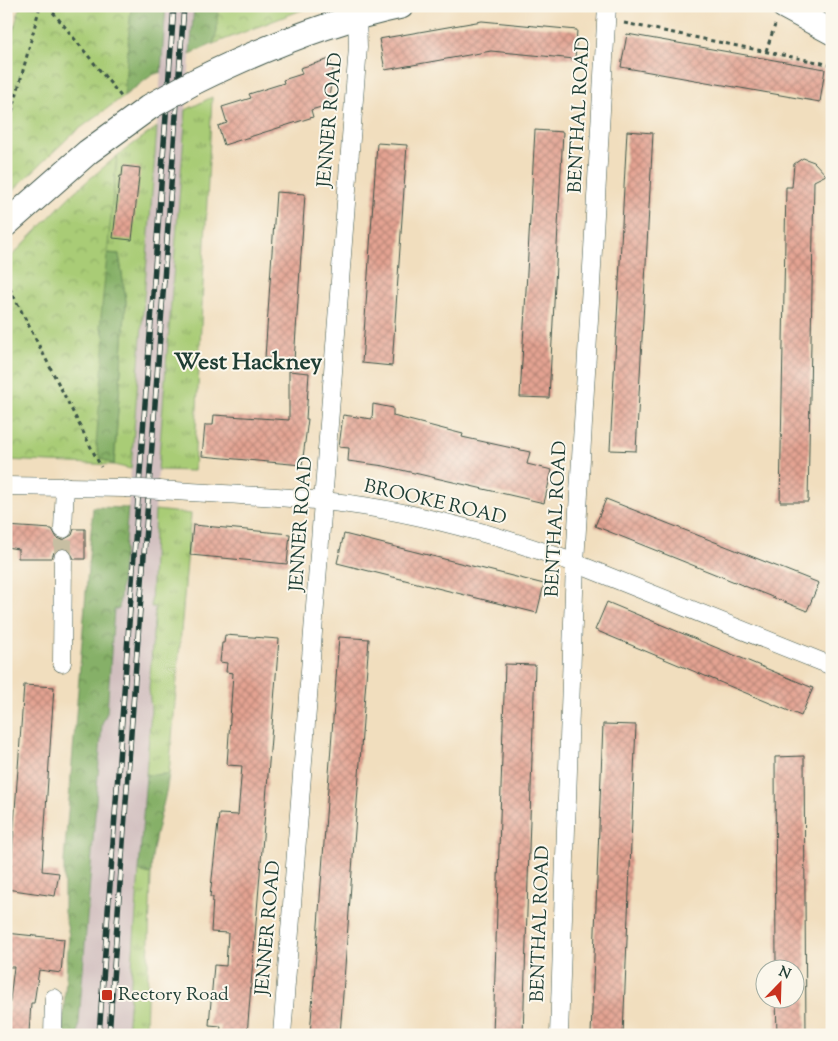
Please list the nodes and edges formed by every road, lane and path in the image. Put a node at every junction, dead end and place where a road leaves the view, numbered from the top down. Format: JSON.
{"nodes":[{"id":1,"x":40,"y":6,"type":"edge"},
{"id":2,"x":48,"y":6,"type":"edge"},
{"id":3,"x":401,"y":6,"type":"edge"},
{"id":4,"x":607,"y":6,"type":"edge"},
{"id":5,"x":780,"y":13,"type":"edge"},
{"id":6,"x":357,"y":16,"type":"junction"},
{"id":7,"x":616,"y":22,"type":"dead end"},
{"id":8,"x":830,"y":29,"type":"edge"},
{"id":9,"x":766,"y":51,"type":"junction"},
{"id":10,"x":832,"y":65,"type":"edge"},
{"id":11,"x":124,"y":101,"type":"dead end"},
{"id":12,"x":6,"y":135,"type":"edge"},
{"id":13,"x":6,"y":224,"type":"edge"},
{"id":14,"x":6,"y":281,"type":"edge"},
{"id":15,"x":103,"y":471,"type":"dead end"},
{"id":16,"x":6,"y":486,"type":"edge"},
{"id":17,"x":65,"y":486,"type":"junction"},
{"id":18,"x":325,"y":502,"type":"junction"},
{"id":19,"x":63,"y":529,"type":"tunnel mouth"},
{"id":20,"x":63,"y":558,"type":"tunnel mouth"},
{"id":21,"x":575,"y":563,"type":"junction"},
{"id":22,"x":62,"y":663,"type":"dead end"},
{"id":23,"x":832,"y":666,"type":"edge"},
{"id":24,"x":54,"y":998,"type":"dead end"},
{"id":25,"x":53,"y":1035,"type":"edge"},
{"id":26,"x":282,"y":1035,"type":"edge"},
{"id":27,"x":559,"y":1035,"type":"edge"}],
"edges":[{"from":1,"to":12,"type":"path"},
{"from":2,"to":11,"type":"path"},
{"from":3,"to":6,"type":"street"},
{"from":4,"to":21,"type":"street","name":"BENTHAL ROAD"},
{"from":5,"to":8,"type":"street"},
{"from":5,"to":9,"type":"path"},
{"from":6,"to":13,"type":"street","bridge":true},
{"from":6,"to":18,"type":"street","name":"JENNER ROAD"},
{"from":7,"to":9,"type":"path"},
{"from":9,"to":10,"type":"path"},
{"from":14,"to":15,"type":"path"},
{"from":16,"to":17,"type":"street","name":"BROOKE ROAD"},
{"from":17,"to":18,"type":"street","name":"BROOKE ROAD","bridge":true},
{"from":17,"to":19,"type":"street"},
{"from":18,"to":21,"type":"street","name":"BROOKE ROAD"},
{"from":18,"to":26,"type":"street","name":"JENNER ROAD"},
{"from":20,"to":22,"type":"street"},
{"from":21,"to":23,"type":"street","name":"BROOKE ROAD"},
{"from":21,"to":27,"type":"street","name":"BENTHAL ROAD"},
{"from":24,"to":25,"type":"street"}]}
